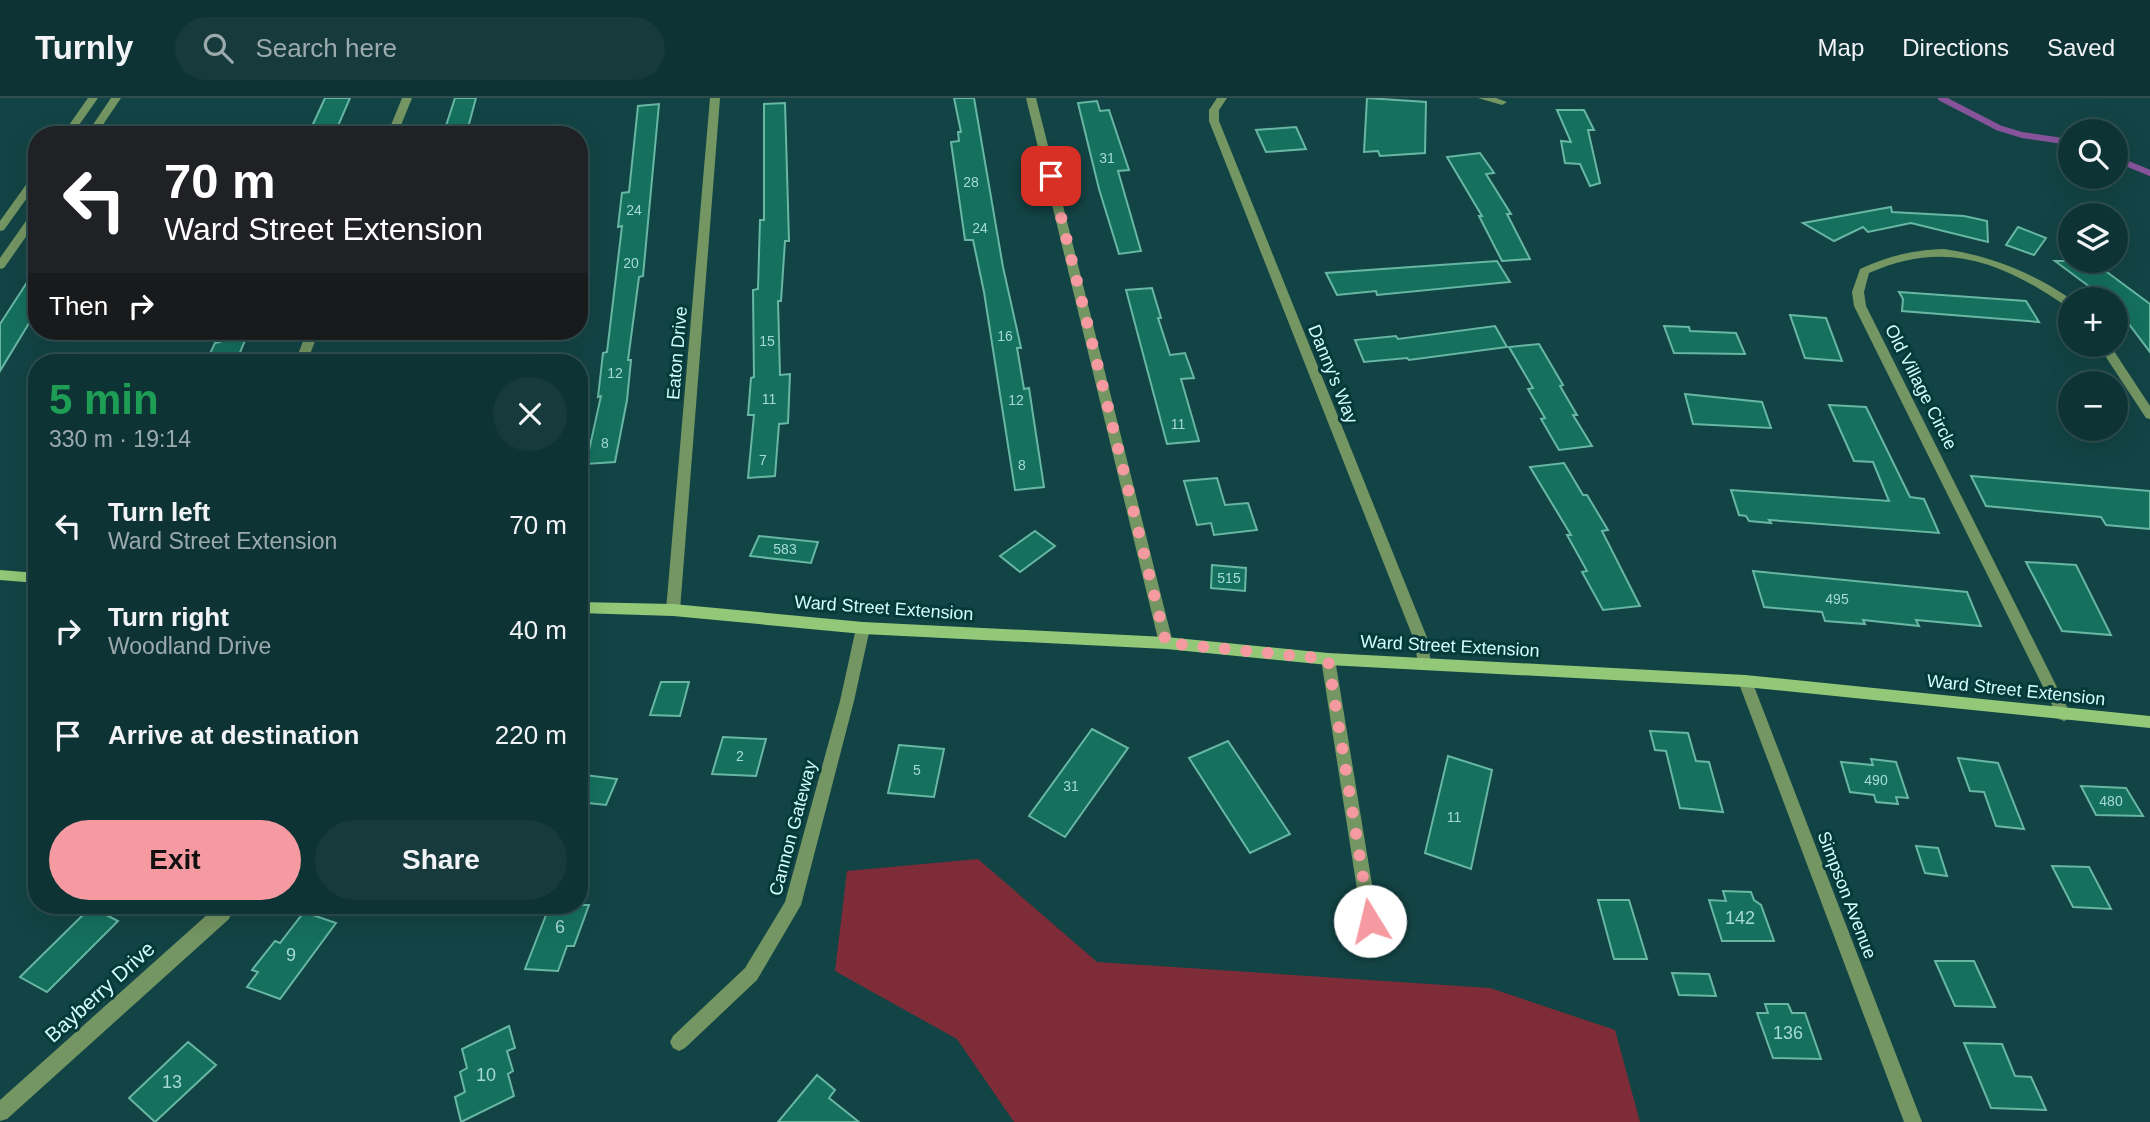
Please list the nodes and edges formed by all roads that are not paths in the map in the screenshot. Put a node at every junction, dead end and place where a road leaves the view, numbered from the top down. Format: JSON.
{"nodes":[{"id":1,"x":93,"y":98,"type":"edge"},
{"id":2,"x":116,"y":98,"type":"edge"},
{"id":3,"x":407,"y":98,"type":"edge"},
{"id":4,"x":715,"y":98,"type":"edge"},
{"id":5,"x":1031,"y":98,"type":"edge"},
{"id":6,"x":1222,"y":98,"type":"edge"},
{"id":7,"x":1483,"y":98,"type":"edge"},
{"id":8,"x":1502,"y":102,"type":"dead end"},
{"id":9,"x":73,"y":126,"type":"edge"},
{"id":10,"x":96,"y":126,"type":"edge"},
{"id":11,"x":396,"y":126,"type":"edge"},
{"id":12,"x":28,"y":189,"type":"edge"},
{"id":13,"x":28,"y":226,"type":"edge"},
{"id":14,"x":0,"y":228,"type":"edge"},
{"id":15,"x":0,"y":266,"type":"edge"},
{"id":16,"x":2058,"y":296,"type":"edge"},
{"id":17,"x":2113,"y":357,"type":"edge"},
{"id":18,"x":2150,"y":415,"type":"edge"},
{"id":19,"x":0,"y":575,"type":"edge"},
{"id":20,"x":28,"y":577,"type":"edge"},
{"id":21,"x":588,"y":607,"type":"edge"},
{"id":22,"x":673,"y":610,"type":"junction"},
{"id":23,"x":863,"y":628,"type":"junction"},
{"id":24,"x":1166,"y":643,"type":"junction"},
{"id":25,"x":1328,"y":659,"type":"junction"},
{"id":26,"x":1424,"y":665,"type":"junction"},
{"id":27,"x":1745,"y":681,"type":"junction"},
{"id":28,"x":2064,"y":715,"type":"junction"},
{"id":29,"x":2150,"y":722,"type":"edge"},
{"id":30,"x":222,"y":914,"type":"edge"},
{"id":31,"x":1370,"y":921,"type":"dead end"},
{"id":32,"x":678,"y":1042,"type":"dead end"},
{"id":33,"x":0,"y":1112,"type":"edge"},
{"id":34,"x":1913,"y":1122,"type":"edge"}],
"edges":[{"from":1,"to":9,"type":"street"},
{"from":2,"to":10,"type":"street"},
{"from":3,"to":11,"type":"street"},
{"from":4,"to":22,"type":"street","name":"Eaton Drive"},
{"from":5,"to":24,"type":"street"},
{"from":6,"to":26,"type":"street","name":"Danny's Way"},
{"from":7,"to":8,"type":"street"},
{"from":12,"to":14,"type":"street"},
{"from":13,"to":15,"type":"street"},
{"from":16,"to":28,"type":"street","name":"Old Village Circle"},
{"from":17,"to":18,"type":"street"},
{"from":19,"to":20,"type":"street"},
{"from":21,"to":22,"type":"street","name":"Ward Street Extension"},
{"from":22,"to":23,"type":"street","name":"Ward Street Extension"},
{"from":23,"to":24,"type":"street","name":"Ward Street Extension"},
{"from":23,"to":32,"type":"street","name":"Cannon Gateway"},
{"from":24,"to":25,"type":"street","name":"Ward Street Extension"},
{"from":25,"to":26,"type":"street","name":"Ward Street Extension"},
{"from":25,"to":31,"type":"street"},
{"from":26,"to":27,"type":"street","name":"Ward Street Extension"},
{"from":27,"to":28,"type":"street","name":"Ward Street Extension"},
{"from":27,"to":34,"type":"street","name":"Simpson Avenue"},
{"from":28,"to":29,"type":"street","name":"Ward Street Extension"},
{"from":30,"to":33,"type":"street","name":"Bayberry Drive"}]}
